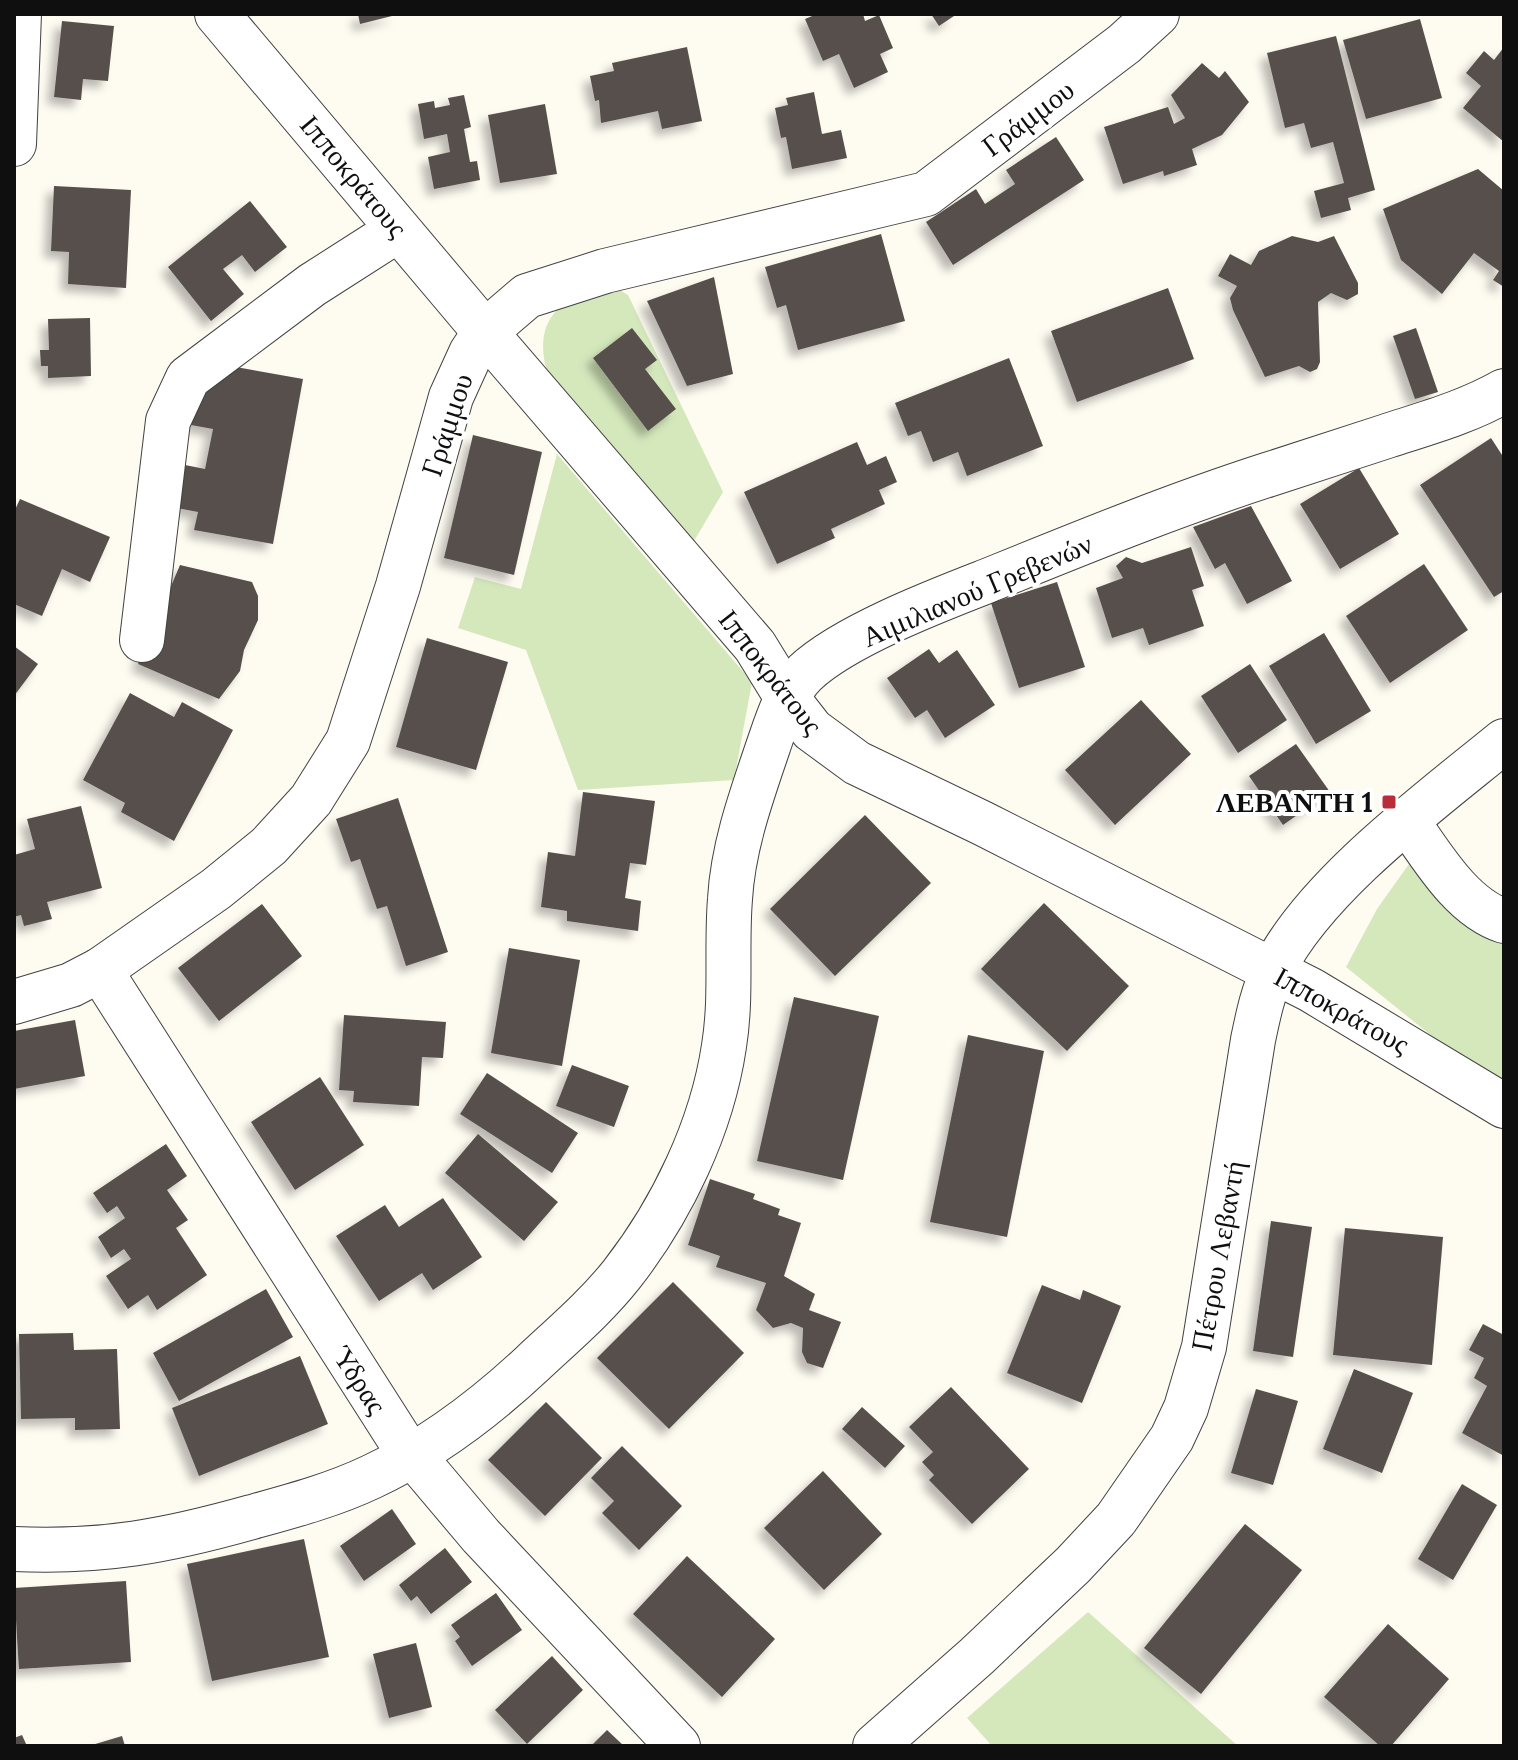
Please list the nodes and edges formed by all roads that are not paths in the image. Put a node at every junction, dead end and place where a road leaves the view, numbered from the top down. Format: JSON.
{"nodes":[{"id":1,"x":19,"y":14,"type":"edge"},
{"id":2,"x":217,"y":14,"type":"edge"},
{"id":3,"x":1157,"y":14,"type":"edge"},
{"id":4,"x":14,"y":144,"type":"edge"},
{"id":5,"x":398,"y":230,"type":"junction"},
{"id":6,"x":485,"y":332,"type":"junction"},
{"id":7,"x":1504,"y":391,"type":"edge"},
{"id":8,"x":142,"y":640,"type":"dead end"},
{"id":9,"x":787,"y":698,"type":"junction"},
{"id":10,"x":1504,"y":741,"type":"edge"},
{"id":11,"x":1407,"y":821,"type":"junction"},
{"id":12,"x":1504,"y":921,"type":"edge"},
{"id":13,"x":100,"y":970,"type":"junction"},
{"id":14,"x":1273,"y":970,"type":"junction"},
{"id":15,"x":14,"y":1002,"type":"edge"},
{"id":16,"x":1504,"y":1106,"type":"edge"},
{"id":17,"x":412,"y":1456,"type":"junction"},
{"id":18,"x":14,"y":1549,"type":"edge"},
{"id":19,"x":678,"y":1746,"type":"edge"},
{"id":20,"x":875,"y":1746,"type":"edge"}],
"edges":[{"from":1,"to":4,"type":"street"},
{"from":2,"to":5,"type":"street","name":"Ιπποκράτους"},
{"from":3,"to":6,"type":"street","name":"Γράμμου"},
{"from":5,"to":6,"type":"street","name":"Ιπποκράτους"},
{"from":5,"to":8,"type":"street"},
{"from":6,"to":9,"type":"street","name":"Ιπποκράτους"},
{"from":6,"to":13,"type":"street","name":"Γράμμου"},
{"from":7,"to":9,"type":"street","name":"Αιμιλιανού Γρεβενών"},
{"from":9,"to":14,"type":"street","name":"Ιπποκράτους"},
{"from":9,"to":17,"type":"street","name":"Αιμιλιανού Γρεβενών"},
{"from":10,"to":11,"type":"street","name":"Πέτρου Λεβαντή"},
{"from":11,"to":12,"type":"street"},
{"from":11,"to":14,"type":"street","name":"Πέτρου Λεβαντή"},
{"from":13,"to":15,"type":"street","name":"Γράμμου"},
{"from":13,"to":17,"type":"street","name":"Ύδρας"},
{"from":14,"to":16,"type":"street","name":"Ιπποκράτους"},
{"from":14,"to":20,"type":"street","name":"Πέτρου Λεβαντή"},
{"from":17,"to":18,"type":"street","name":"Αιμιλιανού Γρεβενών"},
{"from":17,"to":19,"type":"street","name":"Ύδρας"}]}
